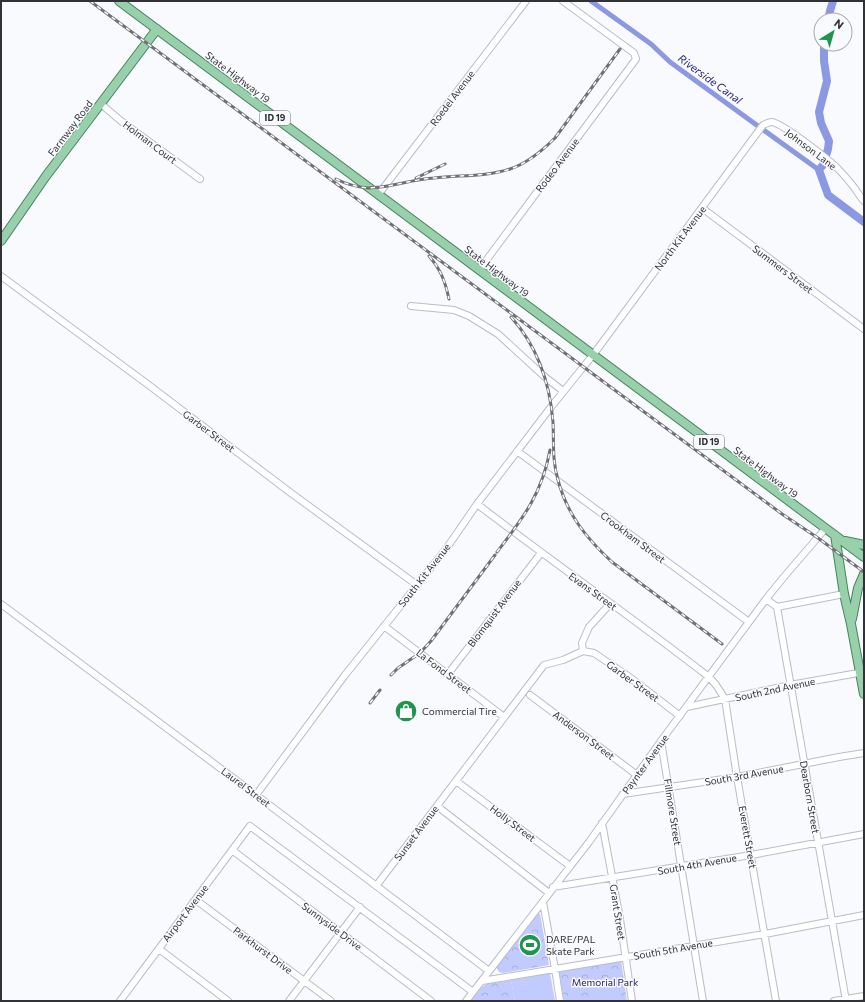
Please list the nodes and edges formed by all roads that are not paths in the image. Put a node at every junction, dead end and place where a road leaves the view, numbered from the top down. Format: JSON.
{"nodes":[{"id":1,"x":119,"y":1,"type":"edge"},
{"id":2,"x":526,"y":1,"type":"edge"},
{"id":3,"x":563,"y":1,"type":"edge"},
{"id":4,"x":157,"y":29,"type":"junction"},
{"id":5,"x":101,"y":104,"type":"junction"},
{"id":6,"x":766,"y":124,"type":"joint"},
{"id":7,"x":200,"y":179,"type":"dead end"},
{"id":8,"x":378,"y":195,"type":"junction"},
{"id":9,"x":864,"y":201,"type":"edge"},
{"id":10,"x":702,"y":208,"type":"junction"},
{"id":11,"x":1,"y":241,"type":"edge"},
{"id":12,"x":479,"y":270,"type":"junction"},
{"id":13,"x":1,"y":276,"type":"edge"},
{"id":14,"x":411,"y":306,"type":"dead end"},
{"id":15,"x":864,"y":329,"type":"edge"},
{"id":16,"x":592,"y":355,"type":"junction"},
{"id":17,"x":563,"y":391,"type":"junction"},
{"id":18,"x":518,"y":451,"type":"junction"},
{"id":19,"x":477,"y":504,"type":"junction"},
{"id":20,"x":825,"y":529,"type":"junction"},
{"id":21,"x":835,"y":535,"type":"junction"},
{"id":22,"x":842,"y":540,"type":"junction"},
{"id":23,"x":864,"y":545,"type":"edge"},
{"id":24,"x":541,"y":553,"type":"junction"},
{"id":25,"x":864,"y":557,"type":"edge"},
{"id":26,"x":864,"y":574,"type":"edge"},
{"id":27,"x":417,"y":585,"type":"junction"},
{"id":28,"x":844,"y":594,"type":"junction"},
{"id":29,"x":766,"y":599,"type":"junction"},
{"id":30,"x":1,"y":604,"type":"edge"},
{"id":31,"x":610,"y":604,"type":"junction"},
{"id":32,"x":777,"y":607,"type":"junction"},
{"id":33,"x":749,"y":622,"type":"junction"},
{"id":34,"x":851,"y":624,"type":"junction"},
{"id":35,"x":384,"y":626,"type":"junction"},
{"id":36,"x":583,"y":651,"type":"junction"},
{"id":37,"x":862,"y":672,"type":"edge"},
{"id":38,"x":448,"y":674,"type":"junction"},
{"id":39,"x":709,"y":677,"type":"junction"},
{"id":40,"x":790,"y":685,"type":"junction"},
{"id":41,"x":530,"y":694,"type":"dead end"},
{"id":42,"x":864,"y":694,"type":"edge"},
{"id":43,"x":725,"y":699,"type":"junction"},
{"id":44,"x":687,"y":707,"type":"junction"},
{"id":45,"x":680,"y":716,"type":"junction"},
{"id":46,"x":504,"y":717,"type":"junction"},
{"id":47,"x":661,"y":742,"type":"junction"},
{"id":48,"x":864,"y":753,"type":"edge"},
{"id":49,"x":804,"y":764,"type":"junction"},
{"id":50,"x":637,"y":775,"type":"junction"},
{"id":51,"x":737,"y":776,"type":"junction"},
{"id":52,"x":456,"y":781,"type":"junction"},
{"id":53,"x":669,"y":787,"type":"junction"},
{"id":54,"x":256,"y":794,"type":"junction"},
{"id":55,"x":623,"y":794,"type":"junction"},
{"id":56,"x":437,"y":806,"type":"junction"},
{"id":57,"x":602,"y":823,"type":"junction"},
{"id":58,"x":864,"y":834,"type":"edge"},
{"id":59,"x":818,"y":842,"type":"junction"},
{"id":60,"x":232,"y":850,"type":"junction"},
{"id":61,"x":751,"y":855,"type":"junction"},
{"id":62,"x":570,"y":866,"type":"junction"},
{"id":63,"x":682,"y":867,"type":"junction"},
{"id":64,"x":612,"y":878,"type":"junction"},
{"id":65,"x":376,"y":886,"type":"junction"},
{"id":66,"x":551,"y":890,"type":"junction"},
{"id":67,"x":196,"y":900,"type":"junction"},
{"id":68,"x":543,"y":902,"type":"junction"},
{"id":69,"x":360,"y":908,"type":"junction"},
{"id":70,"x":864,"y":915,"type":"edge"},
{"id":71,"x":832,"y":920,"type":"junction"},
{"id":72,"x":341,"y":933,"type":"junction"},
{"id":73,"x":765,"y":934,"type":"junction"},
{"id":74,"x":694,"y":946,"type":"junction"},
{"id":75,"x":159,"y":949,"type":"junction"},
{"id":76,"x":625,"y":958,"type":"junction"},
{"id":77,"x":555,"y":969,"type":"junction"},
{"id":78,"x":489,"y":972,"type":"junction"},
{"id":79,"x":304,"y":981,"type":"junction"},
{"id":80,"x":482,"y":981,"type":"junction"},
{"id":81,"x":473,"y":992,"type":"junction"},
{"id":82,"x":864,"y":996,"type":"edge"},
{"id":83,"x":123,"y":1000,"type":"edge"},
{"id":84,"x":846,"y":1000,"type":"edge"},
{"id":85,"x":228,"y":1001,"type":"edge"},
{"id":86,"x":289,"y":1001,"type":"edge"},
{"id":87,"x":331,"y":1001,"type":"edge"},
{"id":88,"x":431,"y":1001,"type":"edge"},
{"id":89,"x":466,"y":1001,"type":"edge"},
{"id":90,"x":560,"y":1001,"type":"edge"},
{"id":91,"x":632,"y":1001,"type":"edge"},
{"id":92,"x":704,"y":1001,"type":"edge"},
{"id":93,"x":776,"y":1001,"type":"edge"},
{"id":94,"x":834,"y":1001,"type":"edge"}],
"edges":[{"from":1,"to":4,"type":"main road","name":"State Highway 19","number":"ID 19"},
{"from":2,"to":8,"type":"street","name":"Roedel Avenue"},
{"from":3,"to":12,"type":"street","name":"Rodeo Avenue"},
{"from":4,"to":5,"type":"main road","name":"Farmway Road"},
{"from":4,"to":8,"type":"main road","name":"State Highway 19","number":"ID 19"},
{"from":5,"to":7,"type":"street","name":"Holman Court"},
{"from":5,"to":11,"type":"main road","name":"Farmway Road"},
{"from":6,"to":9,"type":"street","name":"Johnson Lane"},
{"from":6,"to":10,"type":"street","name":"North Kit Avenue"},
{"from":8,"to":12,"type":"main road","name":"State Highway 19","number":"ID 19"},
{"from":10,"to":15,"type":"street","name":"Summers Street"},
{"from":10,"to":16,"type":"street","name":"North Kit Avenue"},
{"from":12,"to":16,"type":"main road","name":"State Highway 19","number":"ID 19"},
{"from":13,"to":27,"type":"street","name":"Garber Street"},
{"from":14,"to":17,"type":"street"},
{"from":16,"to":17,"type":"street","name":"South Kit Avenue"},
{"from":16,"to":20,"type":"main road","name":"State Highway 19","number":"ID 19"},
{"from":17,"to":18,"type":"street","name":"South Kit Avenue"},
{"from":18,"to":19,"type":"street","name":"South Kit Avenue"},
{"from":18,"to":33,"type":"street","name":"Crookham Street"},
{"from":19,"to":24,"type":"street","name":"Evans Street"},
{"from":19,"to":27,"type":"street","name":"South Kit Avenue"},
{"from":20,"to":21,"type":"main road","name":"State Highway 19","number":"ID 19"},
{"from":20,"to":29,"type":"street","name":"Paynter Avenue"},
{"from":21,"to":22,"type":"main road","name":"State Highway 19","number":"ID 19"},
{"from":21,"to":28,"type":"main road"},
{"from":22,"to":23,"type":"main road"},
{"from":22,"to":25,"type":"main road","name":"State Highway 19","number":"ID 19"},
{"from":24,"to":31,"type":"street","name":"Evans Street"},
{"from":24,"to":38,"type":"street","name":"Blomquist Avenue"},
{"from":26,"to":34,"type":"main road"},
{"from":27,"to":35,"type":"street","name":"South Kit Avenue"},
{"from":28,"to":32,"type":"street"},
{"from":28,"to":34,"type":"main road"},
{"from":29,"to":32,"type":"street"},
{"from":29,"to":33,"type":"street","name":"Paynter Avenue"},
{"from":30,"to":54,"type":"street","name":"Laurel Street"},
{"from":31,"to":36,"type":"street"},
{"from":31,"to":39,"type":"street","name":"Evans Street"},
{"from":32,"to":40,"type":"street","name":"Dearborn Street"},
{"from":33,"to":39,"type":"street","name":"Paynter Avenue"},
{"from":34,"to":37,"type":"main road"},
{"from":35,"to":38,"type":"street","name":"La Fond Street"},
{"from":35,"to":54,"type":"street","name":"South Kit Avenue"},
{"from":36,"to":45,"type":"street","name":"Garber Street"},
{"from":36,"to":46,"type":"street","name":"Sunset Avenue"},
{"from":37,"to":40,"type":"street","name":"South 2nd Avenue"},
{"from":37,"to":42,"type":"main road"},
{"from":38,"to":46,"type":"street","name":"La Fond Street"},
{"from":39,"to":43,"type":"street","name":"Everett Street"},
{"from":39,"to":44,"type":"street","name":"Paynter Avenue"},
{"from":40,"to":43,"type":"street","name":"South 2nd Avenue"},
{"from":40,"to":49,"type":"street","name":"Dearborn Street"},
{"from":41,"to":50,"type":"street","name":"Anderson Street"},
{"from":43,"to":44,"type":"street","name":"South 2nd Avenue"},
{"from":43,"to":51,"type":"street","name":"Everett Street"},
{"from":44,"to":45,"type":"street","name":"Paynter Avenue"},
{"from":45,"to":47,"type":"street","name":"Paynter Avenue"},
{"from":46,"to":52,"type":"street","name":"Sunset Avenue"},
{"from":47,"to":50,"type":"street","name":"Paynter Avenue"},
{"from":47,"to":53,"type":"street","name":"Fillmore Street"},
{"from":48,"to":49,"type":"street","name":"South 3rd Avenue"},
{"from":49,"to":51,"type":"street","name":"South 3rd Avenue"},
{"from":49,"to":59,"type":"street","name":"Dearborn Street"},
{"from":50,"to":55,"type":"street","name":"Paynter Avenue"},
{"from":51,"to":53,"type":"street","name":"South 3rd Avenue"},
{"from":51,"to":61,"type":"street","name":"Everett Street"},
{"from":52,"to":56,"type":"street","name":"Sunset Avenue"},
{"from":52,"to":62,"type":"street","name":"Holly Street"},
{"from":53,"to":55,"type":"street","name":"South 3rd Avenue"},
{"from":53,"to":63,"type":"street","name":"Fillmore Street"},
{"from":54,"to":65,"type":"street","name":"Laurel Street"},
{"from":55,"to":57,"type":"street","name":"Paynter Avenue"},
{"from":56,"to":65,"type":"street","name":"Sunset Avenue"},
{"from":56,"to":66,"type":"street"},
{"from":57,"to":62,"type":"street","name":"Paynter Avenue"},
{"from":57,"to":64,"type":"street","name":"Grant Street"},
{"from":58,"to":59,"type":"street","name":"South 4th Avenue"},
{"from":59,"to":61,"type":"street","name":"South 4th Avenue"},
{"from":59,"to":71,"type":"street","name":"Dearborn Street"},
{"from":60,"to":67,"type":"street","name":"Airport Avenue"},
{"from":60,"to":69,"type":"street","name":"Airport Avenue"},
{"from":60,"to":72,"type":"street","name":"Sunnyside Drive"},
{"from":61,"to":63,"type":"street","name":"South 4th Avenue"},
{"from":61,"to":73,"type":"street","name":"Everett Street"},
{"from":62,"to":66,"type":"street","name":"Paynter Avenue"},
{"from":63,"to":64,"type":"street","name":"South 4th Avenue"},
{"from":63,"to":74,"type":"street","name":"Fillmore Street"},
{"from":64,"to":66,"type":"street","name":"South 4th Avenue"},
{"from":64,"to":76,"type":"street","name":"Grant Street"},
{"from":65,"to":78,"type":"street","name":"Laurel Street"},
{"from":66,"to":68,"type":"street","name":"Paynter Avenue"},
{"from":67,"to":75,"type":"street","name":"Airport Avenue"},
{"from":67,"to":79,"type":"street","name":"Parkhurst Drive"},
{"from":68,"to":77,"type":"street"},
{"from":68,"to":78,"type":"street","name":"Paynter Avenue"},
{"from":69,"to":72,"type":"street"},
{"from":69,"to":81,"type":"street"},
{"from":70,"to":71,"type":"street","name":"South 5th Avenue"},
{"from":71,"to":73,"type":"street","name":"South 5th Avenue"},
{"from":71,"to":84,"type":"street","name":"Dearborn Street"},
{"from":72,"to":79,"type":"street"},
{"from":72,"to":88,"type":"street","name":"Sunnyside Drive"},
{"from":73,"to":74,"type":"street","name":"South 5th Avenue"},
{"from":73,"to":93,"type":"street","name":"Everett Street"},
{"from":74,"to":76,"type":"street","name":"South 5th Avenue"},
{"from":74,"to":92,"type":"street","name":"Fillmore Street"},
{"from":75,"to":83,"type":"street","name":"Airport Avenue"},
{"from":75,"to":85,"type":"street"},
{"from":76,"to":77,"type":"street","name":"South 5th Avenue"},
{"from":76,"to":91,"type":"street","name":"Grant Street"},
{"from":77,"to":80,"type":"street","name":"South 5th Avenue"},
{"from":77,"to":90,"type":"street"},
{"from":78,"to":80,"type":"street","name":"Paynter Avenue"},
{"from":79,"to":86,"type":"street"},
{"from":79,"to":87,"type":"street","name":"Parkhurst Drive"},
{"from":80,"to":81,"type":"street","name":"Paynter Avenue"},
{"from":81,"to":89,"type":"street","name":"Paynter Avenue"},
{"from":82,"to":84,"type":"street"},
{"from":84,"to":94,"type":"street"}]}
